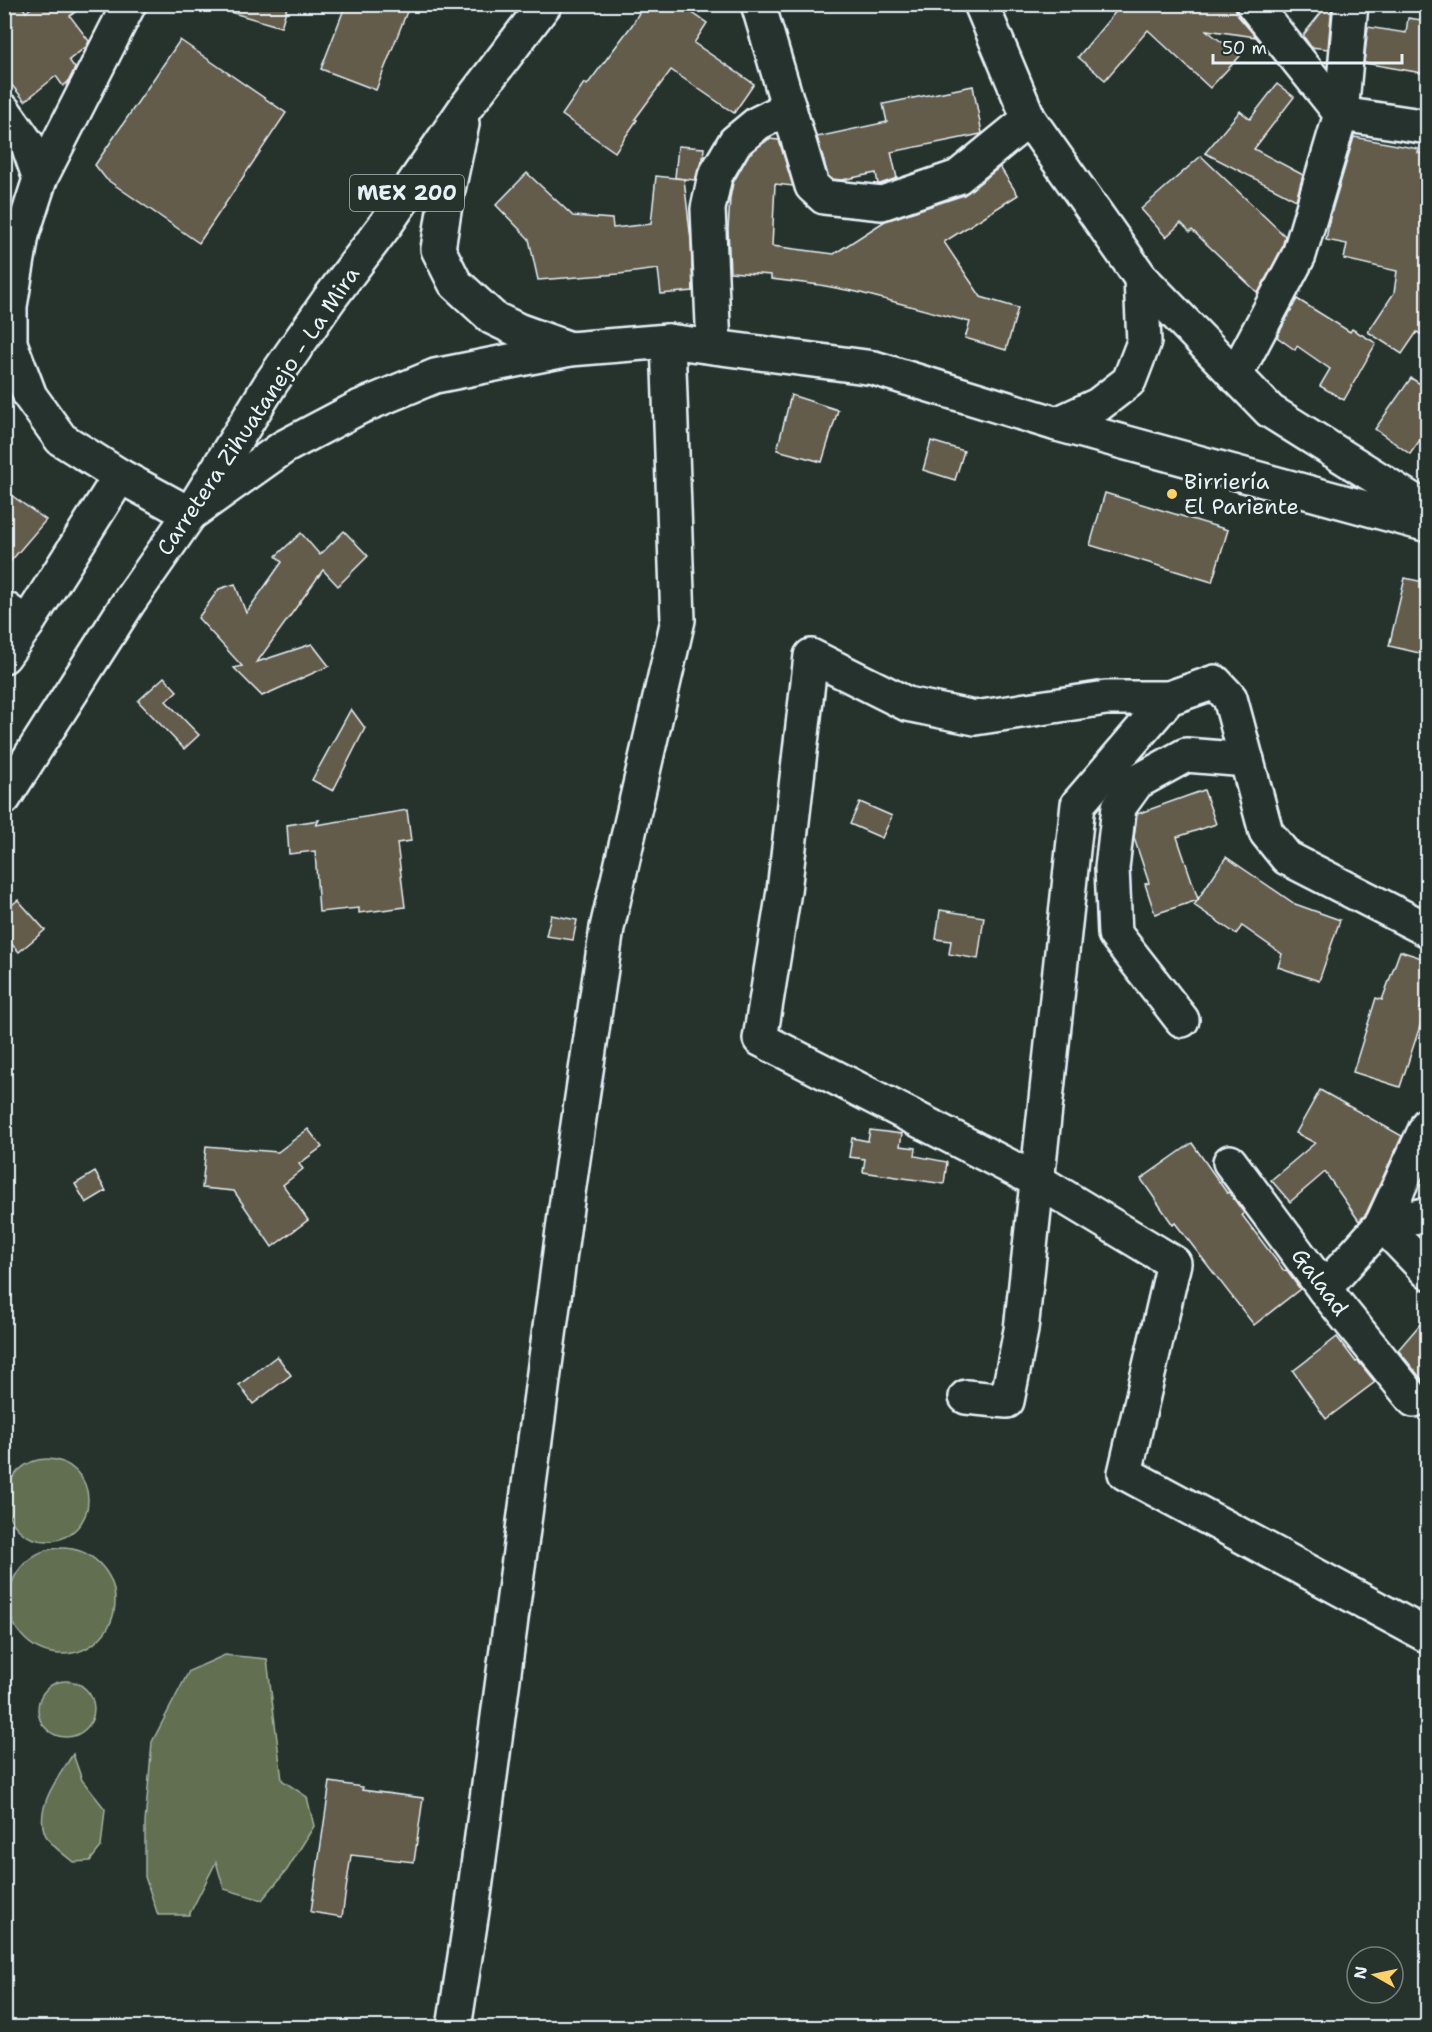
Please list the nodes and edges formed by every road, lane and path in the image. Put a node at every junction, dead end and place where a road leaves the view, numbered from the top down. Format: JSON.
{"nodes":[{"id":1,"x":545,"y":4,"type":"edge"},
{"id":2,"x":758,"y":4,"type":"edge"},
{"id":3,"x":981,"y":4,"type":"edge"},
{"id":4,"x":1254,"y":4,"type":"edge"},
{"id":5,"x":1351,"y":4,"type":"edge"},
{"id":6,"x":122,"y":8,"type":"edge"},
{"id":7,"x":466,"y":107,"type":"junction"},
{"id":8,"x":789,"y":108,"type":"junction"},
{"id":9,"x":5,"y":113,"type":"edge"},
{"id":10,"x":1341,"y":114,"type":"junction"},
{"id":11,"x":1029,"y":119,"type":"junction"},
{"id":12,"x":1428,"y":127,"type":"edge"},
{"id":13,"x":40,"y":178,"type":"junction"},
{"id":14,"x":1141,"y":278,"type":"junction"},
{"id":15,"x":668,"y":341,"type":"junction"},
{"id":16,"x":714,"y":347,"type":"junction"},
{"id":17,"x":570,"y":349,"type":"junction"},
{"id":18,"x":1236,"y":376,"type":"junction"},
{"id":19,"x":1057,"y":424,"type":"junction"},
{"id":20,"x":120,"y":476,"type":"junction"},
{"id":21,"x":1428,"y":510,"type":"edge"},
{"id":22,"x":190,"y":514,"type":"junction"},
{"id":23,"x":1428,"y":525,"type":"edge"},
{"id":24,"x":16,"y":616,"type":"edge"},
{"id":25,"x":4,"y":656,"type":"edge"},
{"id":26,"x":1169,"y":698,"type":"junction"},
{"id":27,"x":1247,"y":760,"type":"junction"},
{"id":28,"x":4,"y":798,"type":"edge"},
{"id":29,"x":1428,"y":930,"type":"edge"},
{"id":30,"x":1182,"y":1020,"type":"dead end"},
{"id":31,"x":1428,"y":1124,"type":"edge"},
{"id":32,"x":1230,"y":1162,"type":"dead end"},
{"id":33,"x":1038,"y":1181,"type":"junction"},
{"id":34,"x":1428,"y":1214,"type":"edge"},
{"id":35,"x":1382,"y":1224,"type":"junction"},
{"id":36,"x":1428,"y":1272,"type":"edge"},
{"id":37,"x":1324,"y":1289,"type":"junction"},
{"id":38,"x":966,"y":1397,"type":"dead end"},
{"id":39,"x":1414,"y":1400,"type":"dead end"},
{"id":40,"x":1428,"y":1636,"type":"edge"},
{"id":41,"x":454,"y":2028,"type":"edge"}],
"edges":[{"from":1,"to":7,"type":"main road","name":"Carretera Zihuatanejo - La Mira","number":"MEX 200"},
{"from":2,"to":8,"type":"main road"},
{"from":3,"to":11,"type":"main road"},
{"from":4,"to":10,"type":"main road"},
{"from":5,"to":10,"type":"main road"},
{"from":6,"to":13,"type":"main road"},
{"from":7,"to":17,"type":"main road"},
{"from":7,"to":22,"type":"main road","name":"Carretera Zihuatanejo - La Mira","number":"MEX 200"},
{"from":8,"to":11,"type":"main road"},
{"from":8,"to":16,"type":"main road"},
{"from":9,"to":13,"type":"main road"},
{"from":10,"to":12,"type":"main road"},
{"from":10,"to":18,"type":"main road"},
{"from":11,"to":14,"type":"main road"},
{"from":13,"to":20,"type":"main road"},
{"from":14,"to":18,"type":"main road"},
{"from":14,"to":19,"type":"main road"},
{"from":15,"to":16,"type":"main road"},
{"from":15,"to":17,"type":"main road"},
{"from":15,"to":41,"type":"main road"},
{"from":16,"to":19,"type":"main road"},
{"from":17,"to":22,"type":"main road"},
{"from":18,"to":21,"type":"main road"},
{"from":19,"to":23,"type":"main road"},
{"from":20,"to":22,"type":"main road"},
{"from":20,"to":24,"type":"main road"},
{"from":22,"to":28,"type":"main road","name":"Carretera Zihuatanejo - La Mira","number":"MEX 200"},
{"from":24,"to":25,"type":"main road"},
{"from":26,"to":27,"type":"main road"},
{"from":26,"to":33,"type":"main road"},
{"from":26,"to":33,"type":"main road"},
{"from":27,"to":29,"type":"main road"},
{"from":27,"to":30,"type":"main road"},
{"from":31,"to":35,"type":"main road"},
{"from":32,"to":37,"type":"main road","name":"Galaad"},
{"from":33,"to":38,"type":"main road"},
{"from":33,"to":40,"type":"main road"},
{"from":34,"to":35,"type":"main road"},
{"from":35,"to":36,"type":"main road"},
{"from":35,"to":37,"type":"main road"},
{"from":37,"to":39,"type":"main road","name":"Galaad"}]}
